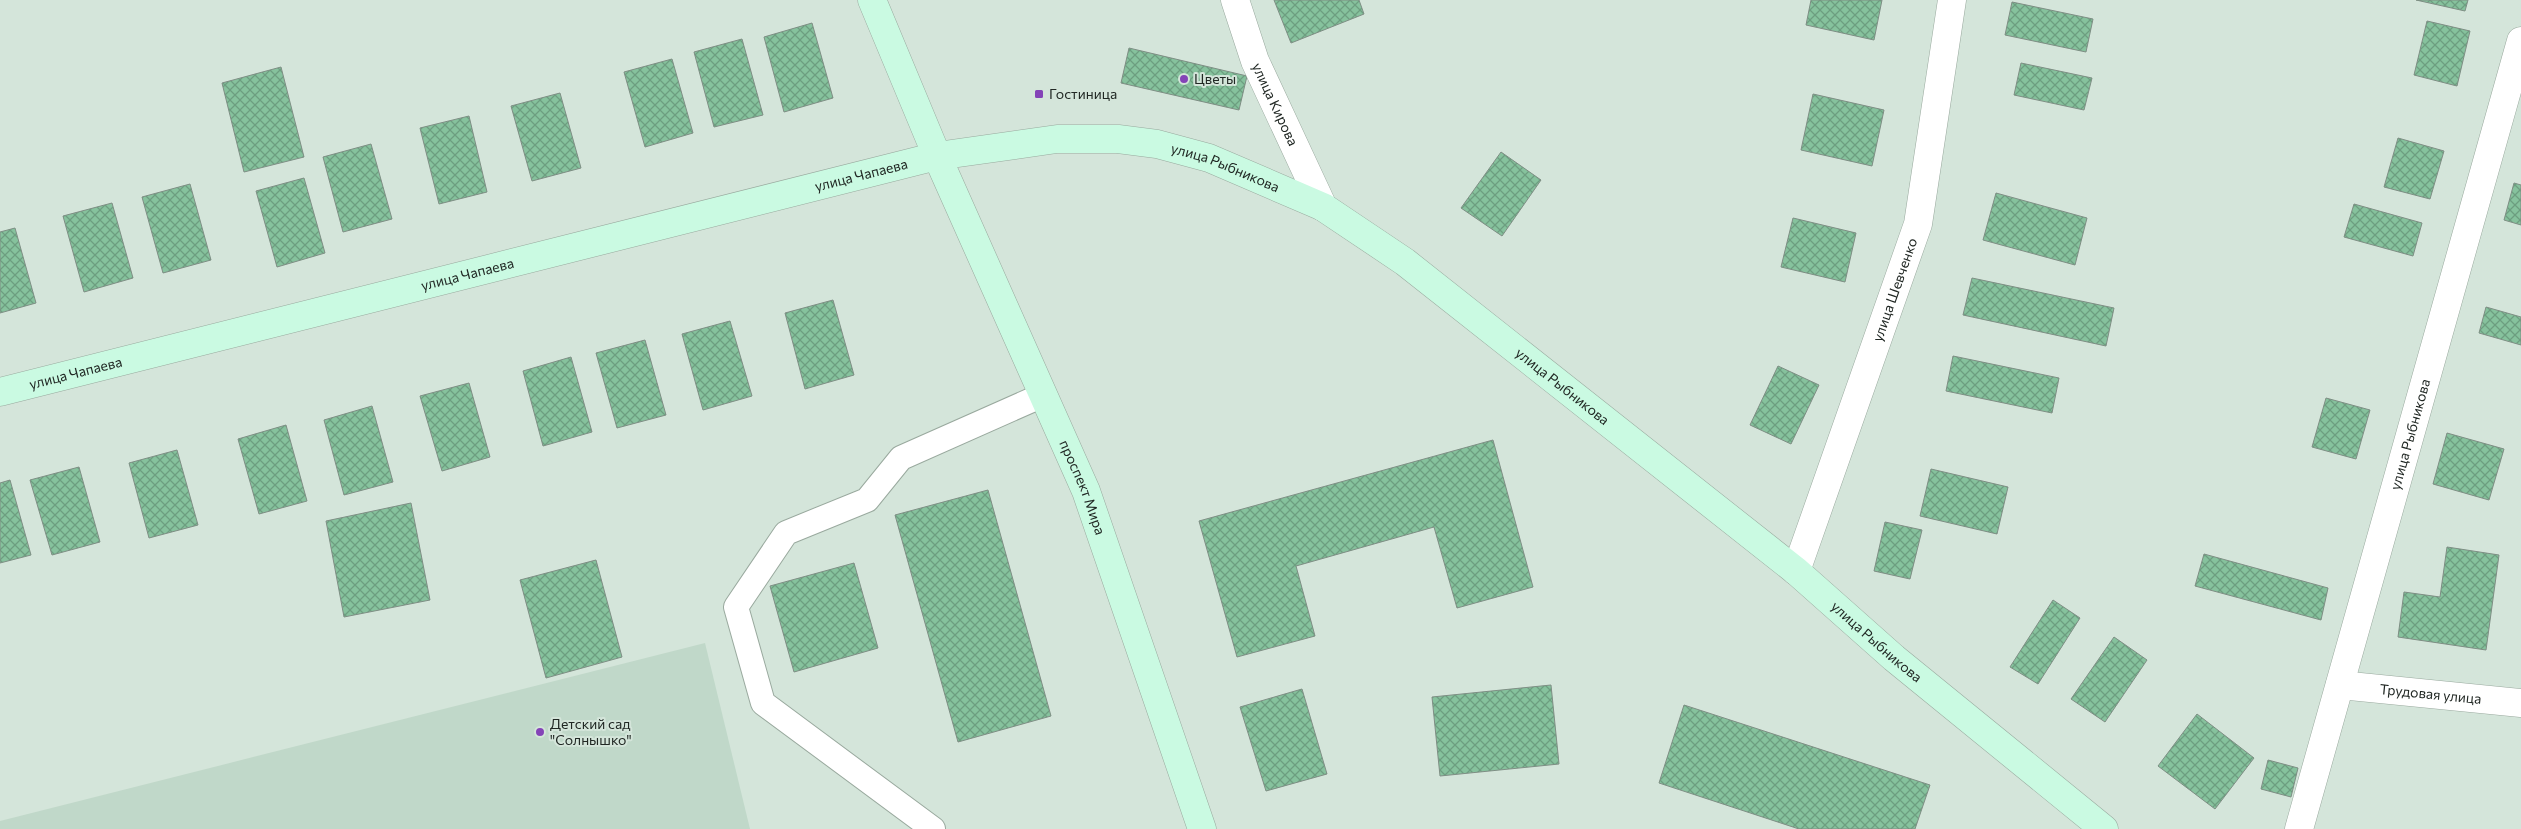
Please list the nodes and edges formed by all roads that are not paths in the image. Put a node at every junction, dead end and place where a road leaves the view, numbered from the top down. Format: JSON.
{"nodes":[{"id":1,"x":872,"y":0,"type":"edge"},
{"id":2,"x":1235,"y":0,"type":"edge"},
{"id":3,"x":1952,"y":0,"type":"edge"},
{"id":4,"x":2521,"y":41,"type":"edge"},
{"id":5,"x":937,"y":156,"type":"junction"},
{"id":6,"x":1323,"y":207,"type":"junction"},
{"id":7,"x":0,"y":392,"type":"edge"},
{"id":8,"x":1043,"y":395,"type":"junction"},
{"id":9,"x":1796,"y":571,"type":"junction"},
{"id":10,"x":2340,"y":685,"type":"junction"},
{"id":11,"x":2521,"y":703,"type":"edge"},
{"id":12,"x":933,"y":829,"type":"edge"},
{"id":13,"x":1202,"y":829,"type":"edge"},
{"id":14,"x":2104,"y":829,"type":"edge"},
{"id":15,"x":2299,"y":829,"type":"edge"}],
"edges":[{"from":1,"to":5,"type":"street","name":"проспект Мира"},
{"from":2,"to":6,"type":"street","name":"улица Кирова"},
{"from":3,"to":9,"type":"street","name":"улица Шевченко"},
{"from":4,"to":10,"type":"street","name":"улица Рыбникова"},
{"from":5,"to":6,"type":"street","name":"улица Рыбникова"},
{"from":5,"to":7,"type":"street","name":"улица Чапаева"},
{"from":5,"to":8,"type":"street","name":"проспект Мира"},
{"from":6,"to":9,"type":"street","name":"улица Рыбникова"},
{"from":8,"to":12,"type":"lane"},
{"from":8,"to":13,"type":"street","name":"проспект Мира"},
{"from":9,"to":14,"type":"street","name":"улица Рыбникова"},
{"from":10,"to":11,"type":"street","name":"Трудовая улица"},
{"from":10,"to":15,"type":"street","name":"улица Рыбникова"}]}
